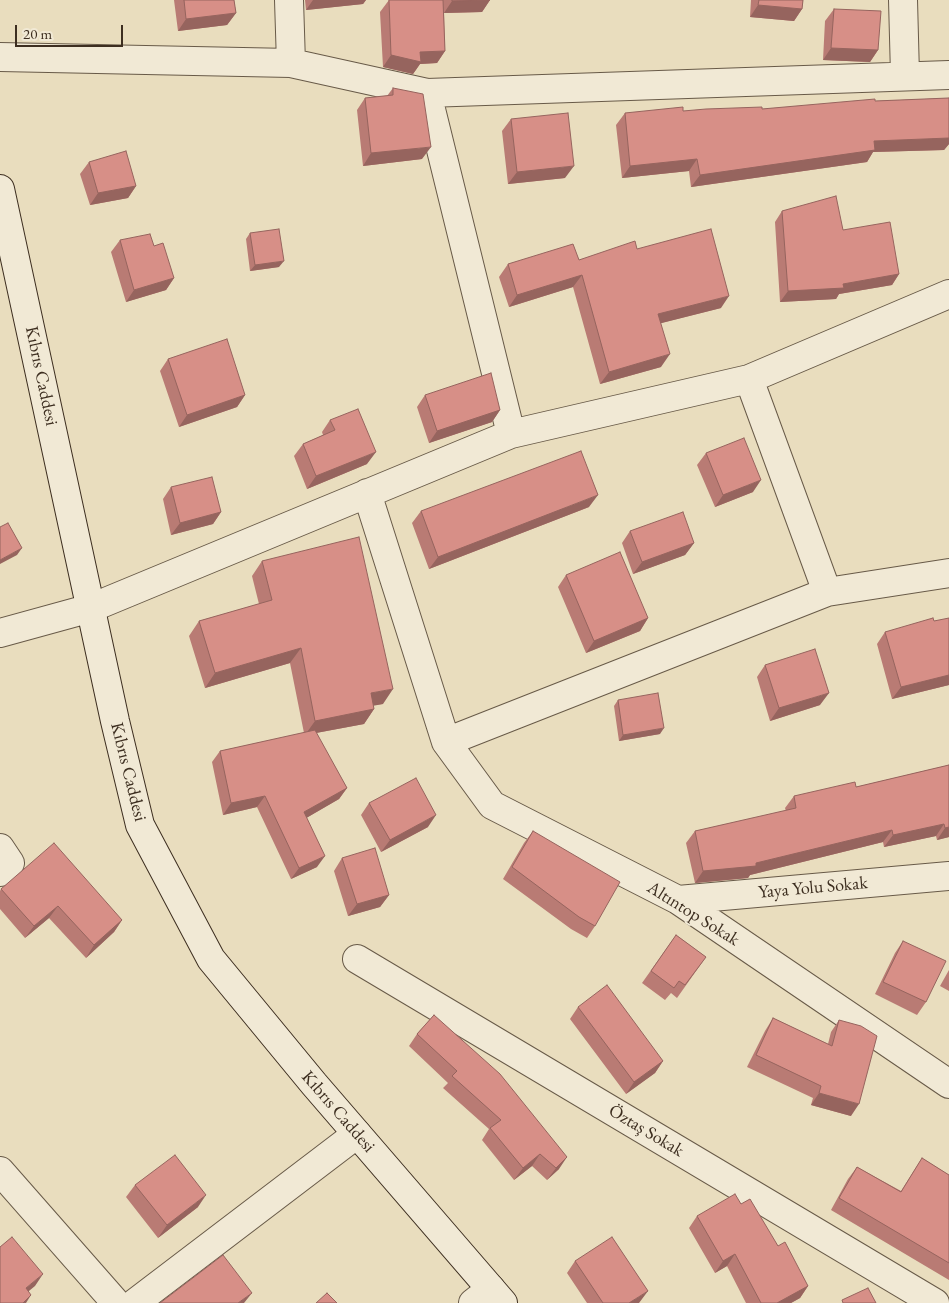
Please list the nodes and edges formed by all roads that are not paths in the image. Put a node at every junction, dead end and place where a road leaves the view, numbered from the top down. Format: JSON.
{"nodes":[{"id":1,"x":289,"y":0,"type":"edge"},
{"id":2,"x":903,"y":0,"type":"edge"},
{"id":3,"x":0,"y":57,"type":"edge"},
{"id":4,"x":291,"y":64,"type":"junction"},
{"id":5,"x":905,"y":75,"type":"junction"},
{"id":6,"x":949,"y":75,"type":"edge"},
{"id":7,"x":427,"y":92,"type":"junction"},
{"id":8,"x":0,"y":189,"type":"edge"},
{"id":9,"x":949,"y":294,"type":"edge"},
{"id":10,"x":750,"y":379,"type":"junction"},
{"id":11,"x":512,"y":434,"type":"junction"},
{"id":12,"x":367,"y":494,"type":"junction"},
{"id":13,"x":949,"y":573,"type":"edge"},
{"id":14,"x":827,"y":592,"type":"junction"},
{"id":15,"x":91,"y":608,"type":"junction"},
{"id":16,"x":0,"y":633,"type":"edge"},
{"id":17,"x":446,"y":742,"type":"junction"},
{"id":18,"x":0,"y":848,"type":"edge"},
{"id":19,"x":0,"y":872,"type":"edge"},
{"id":20,"x":949,"y":876,"type":"edge"},
{"id":21,"x":678,"y":900,"type":"junction"},
{"id":22,"x":357,"y":959,"type":"dead end"},
{"id":23,"x":949,"y":1084,"type":"edge"},
{"id":24,"x":357,"y":1134,"type":"junction"},
{"id":25,"x":0,"y":1171,"type":"edge"},
{"id":26,"x":489,"y":1298,"type":"edge"},
{"id":27,"x":116,"y":1303,"type":"edge"},
{"id":28,"x":135,"y":1303,"type":"edge"},
{"id":29,"x":935,"y":1303,"type":"edge"}],
"edges":[{"from":1,"to":4,"type":"street"},
{"from":2,"to":5,"type":"street"},
{"from":3,"to":4,"type":"street"},
{"from":4,"to":7,"type":"street"},
{"from":5,"to":6,"type":"street"},
{"from":5,"to":7,"type":"street"},
{"from":7,"to":11,"type":"street"},
{"from":8,"to":15,"type":"street","name":"Kıbrıs Caddesi"},
{"from":9,"to":10,"type":"street"},
{"from":10,"to":11,"type":"street"},
{"from":10,"to":14,"type":"street"},
{"from":11,"to":12,"type":"street"},
{"from":12,"to":15,"type":"street"},
{"from":12,"to":17,"type":"street","name":"Altıntop Sokak"},
{"from":13,"to":14,"type":"street"},
{"from":14,"to":17,"type":"street"},
{"from":15,"to":16,"type":"street"},
{"from":15,"to":24,"type":"street","name":"Kıbrıs Caddesi"},
{"from":17,"to":21,"type":"street","name":"Altıntop Sokak"},
{"from":18,"to":19,"type":"street"},
{"from":20,"to":21,"type":"street","name":"Yaya Yolu Sokak"},
{"from":21,"to":23,"type":"street","name":"Altıntop Sokak"},
{"from":22,"to":29,"type":"street","name":"Öztaş Sokak"},
{"from":24,"to":26,"type":"street","name":"Kıbrıs Caddesi"},
{"from":24,"to":28,"type":"street"},
{"from":25,"to":27,"type":"street"}]}
